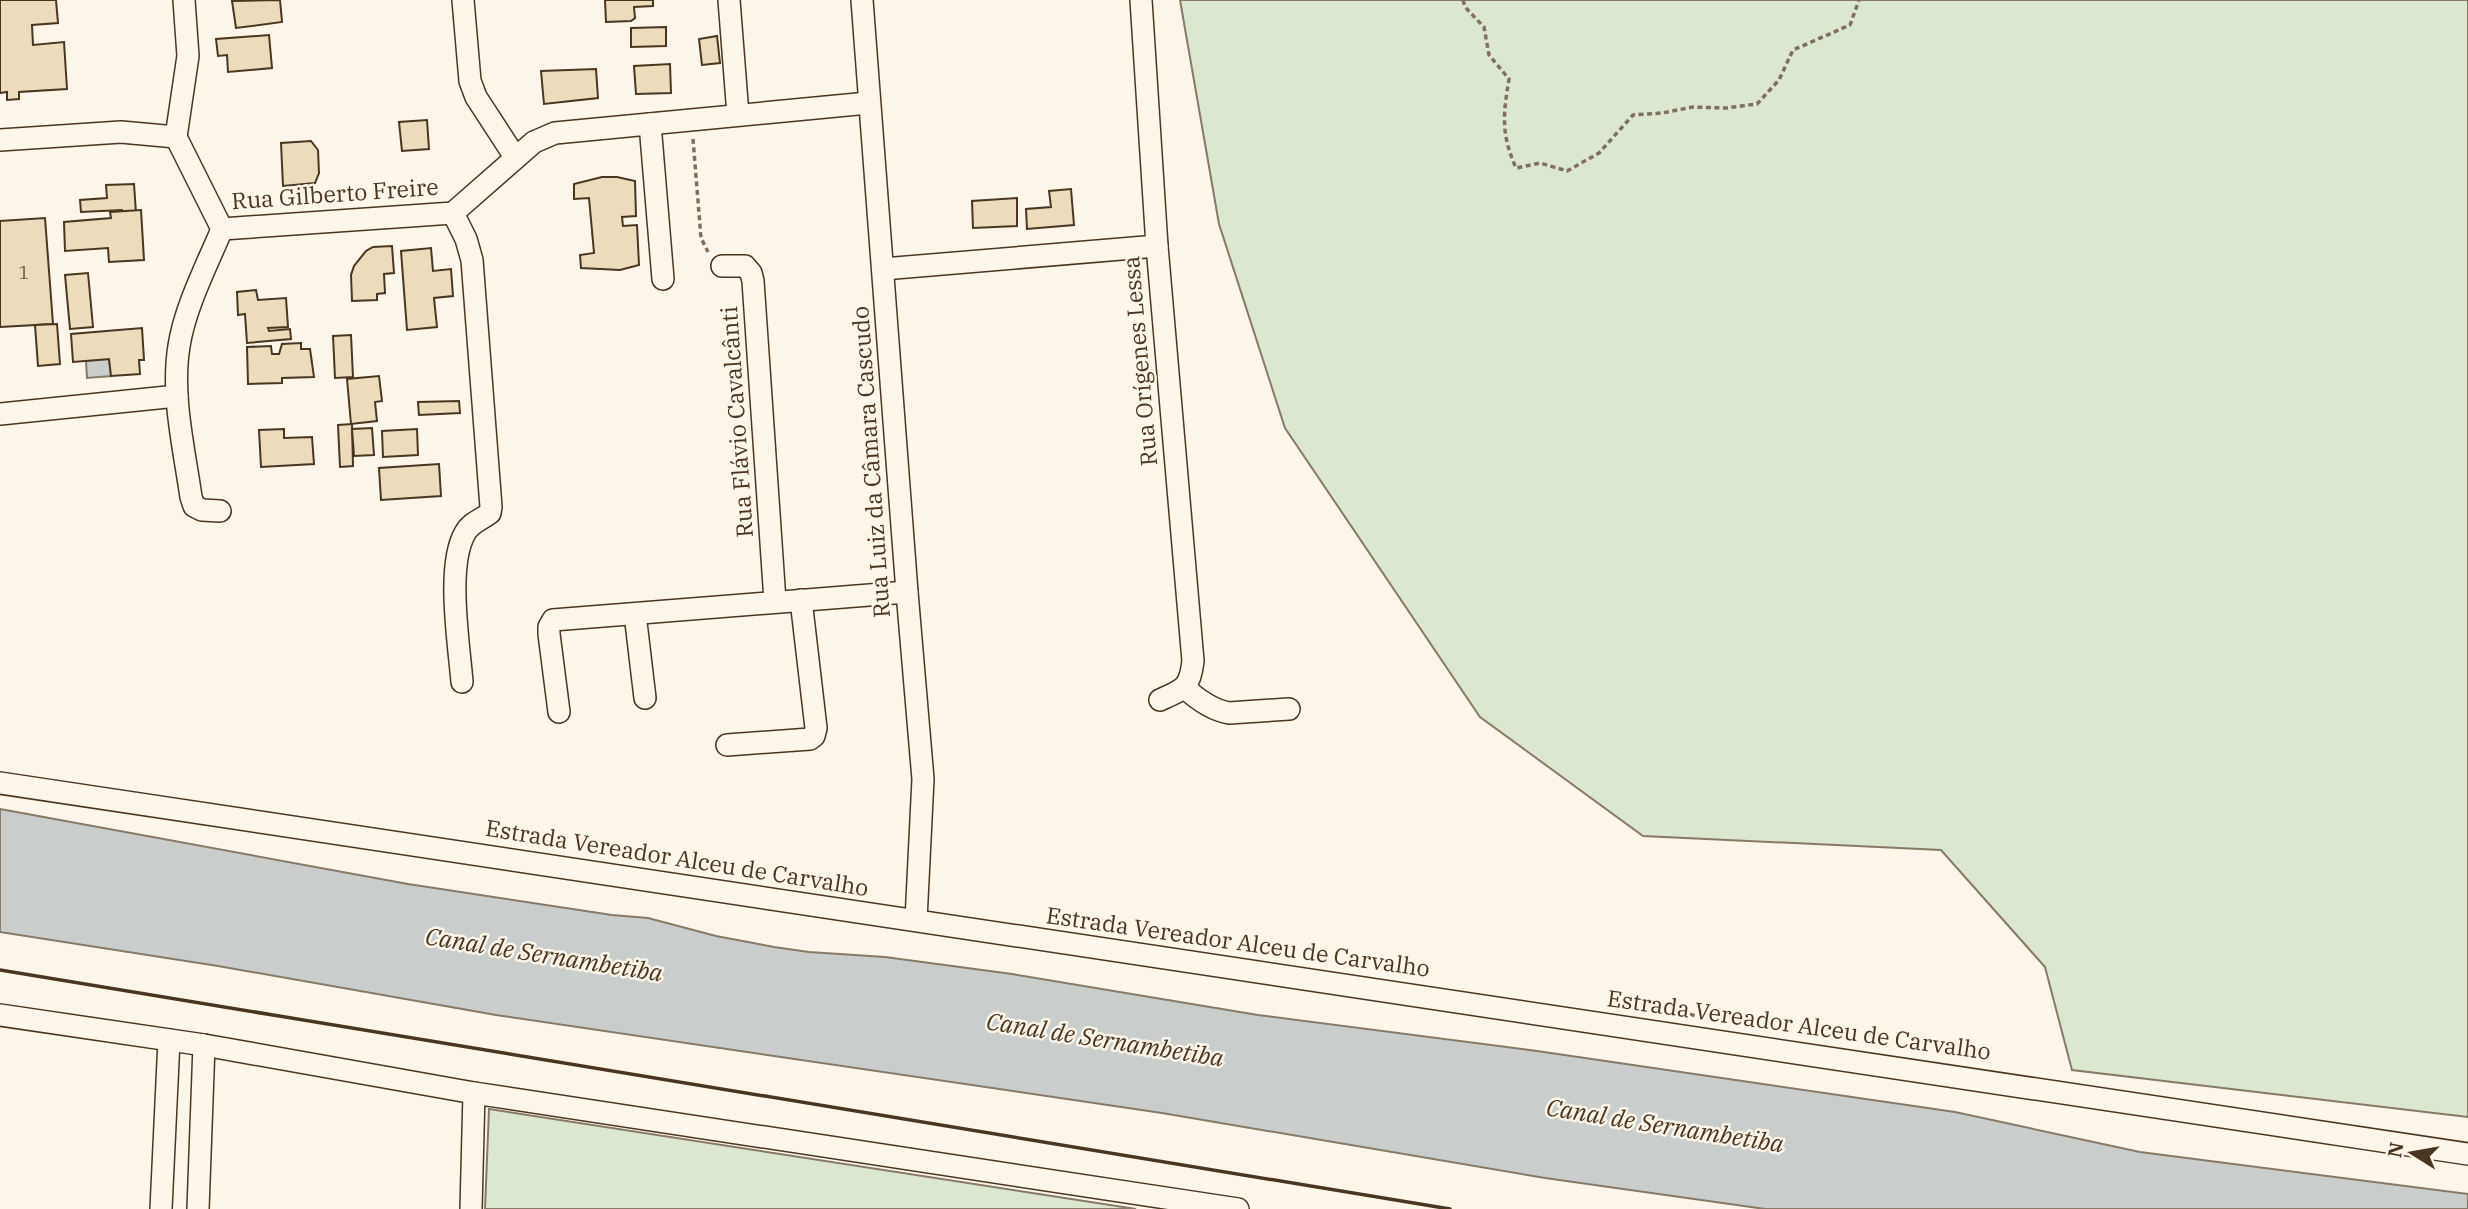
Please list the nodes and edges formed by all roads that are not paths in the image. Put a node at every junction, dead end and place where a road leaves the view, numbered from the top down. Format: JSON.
{"nodes":[{"id":1,"x":184,"y":0,"type":"edge"},
{"id":2,"x":463,"y":0,"type":"edge"},
{"id":3,"x":729,"y":0,"type":"edge"},
{"id":4,"x":862,"y":0,"type":"edge"},
{"id":5,"x":1141,"y":0,"type":"edge"},
{"id":6,"x":868,"y":103,"type":"junction"},
{"id":7,"x":738,"y":115,"type":"junction"},
{"id":8,"x":650,"y":124,"type":"junction"},
{"id":9,"x":176,"y":137,"type":"junction"},
{"id":10,"x":0,"y":140,"type":"edge"},
{"id":11,"x":515,"y":157,"type":"junction"},
{"id":12,"x":453,"y":213,"type":"junction"},
{"id":13,"x":222,"y":229,"type":"junction"},
{"id":14,"x":1157,"y":246,"type":"junction"},
{"id":15,"x":722,"y":265,"type":"road end"},
{"id":16,"x":883,"y":269,"type":"junction"},
{"id":17,"x":663,"y":279,"type":"dead end"},
{"id":18,"x":177,"y":396,"type":"junction"},
{"id":19,"x":0,"y":414,"type":"edge"},
{"id":20,"x":220,"y":512,"type":"dead end"},
{"id":21,"x":907,"y":592,"type":"junction"},
{"id":22,"x":801,"y":600,"type":"junction"},
{"id":23,"x":775,"y":601,"type":"junction"},
{"id":24,"x":635,"y":614,"type":"junction"},
{"id":25,"x":462,"y":682,"type":"dead end"},
{"id":26,"x":1185,"y":688,"type":"junction"},
{"id":27,"x":645,"y":698,"type":"dead end"},
{"id":28,"x":1160,"y":700,"type":"dead end"},
{"id":29,"x":1289,"y":709,"type":"dead end"},
{"id":30,"x":559,"y":712,"type":"dead end"},
{"id":31,"x":726,"y":745,"type":"dead end"},
{"id":32,"x":0,"y":783,"type":"edge"},
{"id":33,"x":916,"y":920,"type":"junction"},
{"id":34,"x":0,"y":1015,"type":"edge"},
{"id":35,"x":169,"y":1040,"type":"junction"},
{"id":36,"x":204,"y":1045,"type":"junction"},
{"id":37,"x":474,"y":1093,"type":"junction"},
{"id":38,"x":2468,"y":1154,"type":"edge"},
{"id":39,"x":1186,"y":1205,"type":"edge"},
{"id":40,"x":161,"y":1209,"type":"edge"},
{"id":41,"x":198,"y":1209,"type":"edge"},
{"id":42,"x":471,"y":1209,"type":"edge"},
{"id":43,"x":1238,"y":1209,"type":"edge"}],
"edges":[{"from":1,"to":9,"type":"street"},
{"from":2,"to":11,"type":"street"},
{"from":3,"to":7,"type":"street"},
{"from":4,"to":6,"type":"street","name":"Rua Luiz da Câmara Cascudo"},
{"from":5,"to":14,"type":"street","name":"Rua Orígenes Lessa"},
{"from":6,"to":7,"type":"street","name":"Rua Gilberto Freire"},
{"from":6,"to":16,"type":"street","name":"Rua Luiz da Câmara Cascudo"},
{"from":7,"to":8,"type":"street","name":"Rua Gilberto Freire"},
{"from":8,"to":11,"type":"street","name":"Rua Gilberto Freire"},
{"from":8,"to":17,"type":"street"},
{"from":9,"to":10,"type":"street"},
{"from":9,"to":13,"type":"street","name":"Rua Gilberto Freire"},
{"from":11,"to":12,"type":"street","name":"Rua Gilberto Freire"},
{"from":12,"to":13,"type":"street","name":"Rua Gilberto Freire"},
{"from":12,"to":25,"type":"street"},
{"from":13,"to":18,"type":"street"},
{"from":14,"to":16,"type":"street"},
{"from":14,"to":26,"type":"street","name":"Rua Orígenes Lessa"},
{"from":15,"to":23,"type":"street","name":"Rua Flávio Cavalcânti"},
{"from":16,"to":21,"type":"street","name":"Rua Luiz da Câmara Cascudo"},
{"from":18,"to":19,"type":"street"},
{"from":18,"to":20,"type":"street"},
{"from":21,"to":22,"type":"street"},
{"from":21,"to":33,"type":"street","name":"Rua Luiz da Câmara Cascudo"},
{"from":22,"to":23,"type":"street"},
{"from":22,"to":31,"type":"street"},
{"from":23,"to":24,"type":"street"},
{"from":24,"to":27,"type":"street"},
{"from":24,"to":30,"type":"street"},
{"from":26,"to":28,"type":"street"},
{"from":26,"to":29,"type":"street"},
{"from":32,"to":33,"type":"street","name":"Estrada Vereador Alceu de Carvalho"},
{"from":33,"to":38,"type":"street","name":"Estrada Vereador Alceu de Carvalho"},
{"from":34,"to":35,"type":"street"},
{"from":35,"to":36,"type":"street"},
{"from":35,"to":40,"type":"street"},
{"from":36,"to":37,"type":"street"},
{"from":36,"to":41,"type":"street"},
{"from":37,"to":39,"type":"street"},
{"from":37,"to":42,"type":"street"},
{"from":39,"to":43,"type":"street"}]}
